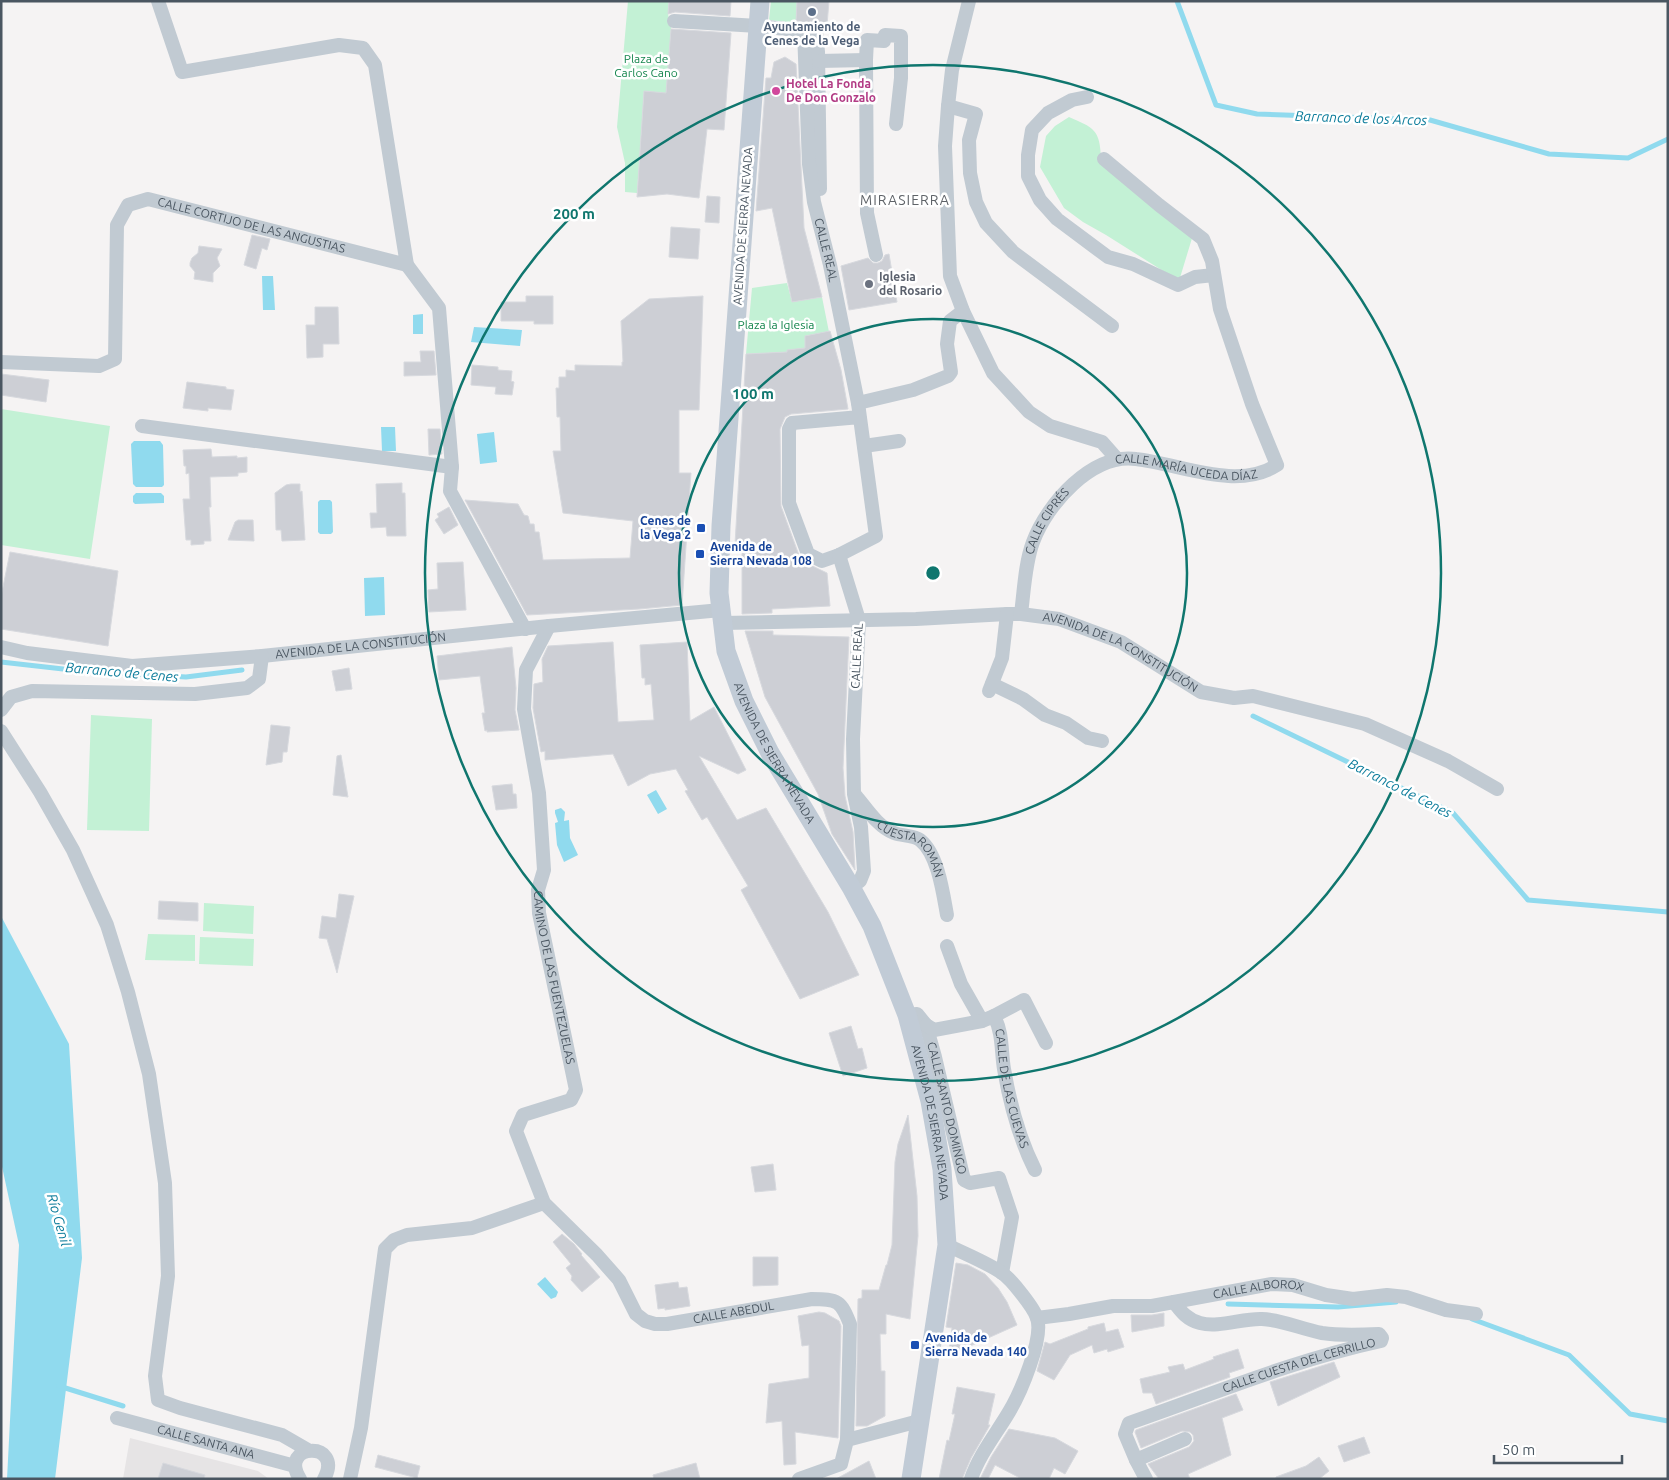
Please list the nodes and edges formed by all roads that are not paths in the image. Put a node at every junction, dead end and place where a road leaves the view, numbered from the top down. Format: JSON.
{"nodes":[{"id":1,"x":158,"y":1,"type":"edge"},
{"id":2,"x":760,"y":1,"type":"edge"},
{"id":3,"x":969,"y":1,"type":"edge"},
{"id":4,"x":674,"y":21,"type":"dead end"},
{"id":5,"x":758,"y":26,"type":"junction"},
{"id":6,"x":804,"y":31,"type":"junction"},
{"id":7,"x":866,"y":60,"type":"junction"},
{"id":8,"x":818,"y":61,"type":"junction"},
{"id":9,"x":1087,"y":98,"type":"dead end"},
{"id":10,"x":948,"y":106,"type":"junction"},
{"id":11,"x":896,"y":124,"type":"dead end"},
{"id":12,"x":1104,"y":159,"type":"dead end"},
{"id":13,"x":814,"y":202,"type":"junction"},
{"id":14,"x":876,"y":255,"type":"dead end"},
{"id":15,"x":407,"y":265,"type":"junction"},
{"id":16,"x":1214,"y":275,"type":"junction"},
{"id":17,"x":963,"y":311,"type":"junction"},
{"id":18,"x":1112,"y":326,"type":"dead end"},
{"id":19,"x":1,"y":362,"type":"edge"},
{"id":20,"x":859,"y":410,"type":"junction"},
{"id":21,"x":142,"y":426,"type":"dead end"},
{"id":22,"x":899,"y":441,"type":"dead end"},
{"id":23,"x":864,"y":446,"type":"junction"},
{"id":24,"x":1116,"y":459,"type":"junction"},
{"id":25,"x":452,"y":467,"type":"junction"},
{"id":26,"x":839,"y":555,"type":"junction"},
{"id":27,"x":1014,"y":614,"type":"junction"},
{"id":28,"x":722,"y":617,"type":"junction"},
{"id":29,"x":859,"y":620,"type":"junction"},
{"id":30,"x":548,"y":626,"type":"junction"},
{"id":31,"x":525,"y":629,"type":"junction"},
{"id":32,"x":1,"y":647,"type":"edge"},
{"id":33,"x":262,"y":656,"type":"junction"},
{"id":34,"x":1,"y":710,"type":"edge"},
{"id":35,"x":1,"y":731,"type":"edge"},
{"id":36,"x":1102,"y":741,"type":"dead end"},
{"id":37,"x":1497,"y":789,"type":"dead end"},
{"id":38,"x":854,"y":794,"type":"junction"},
{"id":39,"x":851,"y":887,"type":"junction"},
{"id":40,"x":947,"y":915,"type":"dead end"},
{"id":41,"x":947,"y":946,"type":"dead end"},
{"id":42,"x":906,"y":1015,"type":"junction"},
{"id":43,"x":988,"y":1018,"type":"junction"},
{"id":44,"x":926,"y":1025,"type":"junction"},
{"id":45,"x":1046,"y":1043,"type":"dead end"},
{"id":46,"x":1035,"y":1170,"type":"dead end"},
{"id":47,"x":544,"y":1204,"type":"junction"},
{"id":48,"x":947,"y":1245,"type":"junction"},
{"id":49,"x":1002,"y":1273,"type":"junction"},
{"id":50,"x":1174,"y":1302,"type":"junction"},
{"id":51,"x":1476,"y":1314,"type":"dead end"},
{"id":52,"x":1037,"y":1318,"type":"junction"},
{"id":53,"x":117,"y":1418,"type":"dead end"},
{"id":54,"x":918,"y":1421,"type":"junction"},
{"id":55,"x":1185,"y":1439,"type":"dead end"},
{"id":56,"x":847,"y":1440,"type":"junction"},
{"id":57,"x":308,"y":1450,"type":"junction"},
{"id":58,"x":1136,"y":1460,"type":"junction"},
{"id":59,"x":298,"y":1473,"type":"edge"},
{"id":60,"x":326,"y":1476,"type":"edge"},
{"id":61,"x":910,"y":1478,"type":"edge"},
{"id":62,"x":348,"y":1479,"type":"edge"},
{"id":63,"x":799,"y":1479,"type":"edge"},
{"id":64,"x":971,"y":1479,"type":"edge"},
{"id":65,"x":1146,"y":1479,"type":"edge"}],
"edges":[{"from":1,"to":15,"type":"street"},
{"from":2,"to":5,"type":"street","name":"AVENIDA DE SIERRA NEVADA"},
{"from":3,"to":10,"type":"street","name":"CALLE MARÍA UCEDA DÍAZ"},
{"from":4,"to":5,"type":"street"},
{"from":5,"to":6,"type":"street"},
{"from":5,"to":28,"type":"street","name":"AVENIDA DE SIERRA NEVADA"},
{"from":6,"to":8,"type":"street","name":"CALLE REAL"},
{"from":6,"to":13,"type":"street","name":"CALLE REAL"},
{"from":7,"to":8,"type":"street"},
{"from":7,"to":11,"type":"street"},
{"from":7,"to":14,"type":"street"},
{"from":8,"to":13,"type":"street","name":"CALLE REAL"},
{"from":9,"to":16,"type":"street"},
{"from":10,"to":17,"type":"street","name":"CALLE MARÍA UCEDA DÍAZ"},
{"from":10,"to":18,"type":"street"},
{"from":12,"to":16,"type":"street","name":"CALLE MARÍA UCEDA DÍAZ"},
{"from":13,"to":20,"type":"street","name":"CALLE REAL"},
{"from":15,"to":19,"type":"street","name":"CALLE CORTIJO DE LAS ANGUSTIAS"},
{"from":15,"to":25,"type":"street"},
{"from":16,"to":24,"type":"street","name":"CALLE MARÍA UCEDA DÍAZ"},
{"from":17,"to":20,"type":"street"},
{"from":17,"to":24,"type":"street","name":"CALLE MARÍA UCEDA DÍAZ"},
{"from":20,"to":23,"type":"street","name":"CALLE REAL"},
{"from":20,"to":26,"type":"street"},
{"from":21,"to":25,"type":"street"},
{"from":22,"to":23,"type":"street"},
{"from":23,"to":26,"type":"street","name":"CALLE REAL"},
{"from":24,"to":27,"type":"street","name":"CALLE CIPRÉS"},
{"from":25,"to":31,"type":"street"},
{"from":26,"to":29,"type":"street","name":"CALLE REAL"},
{"from":27,"to":29,"type":"street","name":"AVENIDA DE LA CONSTITUCIÓN"},
{"from":27,"to":36,"type":"street","name":"CALLE CIPRÉS"},
{"from":27,"to":37,"type":"street","name":"AVENIDA DE LA CONSTITUCIÓN"},
{"from":28,"to":29,"type":"street","name":"AVENIDA DE LA CONSTITUCIÓN"},
{"from":28,"to":30,"type":"street","name":"AVENIDA DE LA CONSTITUCIÓN"},
{"from":28,"to":39,"type":"street","name":"AVENIDA DE SIERRA NEVADA"},
{"from":29,"to":38,"type":"street","name":"CALLE REAL"},
{"from":30,"to":31,"type":"street","name":"AVENIDA DE LA CONSTITUCIÓN"},
{"from":30,"to":47,"type":"street","name":"CAMINO DE LAS FUENTEZUELAS"},
{"from":31,"to":33,"type":"street","name":"AVENIDA DE LA CONSTITUCIÓN"},
{"from":32,"to":33,"type":"street","name":"AVENIDA DE LA CONSTITUCIÓN"},
{"from":33,"to":34,"type":"street"},
{"from":35,"to":57,"type":"street"},
{"from":38,"to":39,"type":"street","name":"CALLE REAL"},
{"from":38,"to":40,"type":"street","name":"CUESTA ROMÁN"},
{"from":39,"to":42,"type":"street","name":"AVENIDA DE SIERRA NEVADA"},
{"from":41,"to":43,"type":"street"},
{"from":42,"to":44,"type":"street","name":"CALLE SANTO DOMINGO"},
{"from":42,"to":48,"type":"street","name":"AVENIDA DE SIERRA NEVADA"},
{"from":43,"to":44,"type":"street","name":"CALLE DE LAS CUEVAS"},
{"from":43,"to":45,"type":"street"},
{"from":43,"to":46,"type":"street","name":"CALLE DE LAS CUEVAS"},
{"from":44,"to":49,"type":"street","name":"CALLE SANTO DOMINGO"},
{"from":47,"to":56,"type":"street","name":"CALLE ABEDUL"},
{"from":47,"to":62,"type":"street"},
{"from":48,"to":49,"type":"street"},
{"from":48,"to":54,"type":"street","name":"AVENIDA DE SIERRA NEVADA"},
{"from":49,"to":52,"type":"street"},
{"from":50,"to":51,"type":"street","name":"CALLE ALBOROX"},
{"from":50,"to":52,"type":"street","name":"CALLE ALBOROX"},
{"from":50,"to":58,"type":"street","name":"CALLE CUESTA DEL CERRILLO"},
{"from":52,"to":64,"type":"street"},
{"from":53,"to":59,"type":"street","name":"CALLE SANTA ANA"},
{"from":54,"to":56,"type":"street"},
{"from":54,"to":61,"type":"street","name":"AVENIDA DE SIERRA NEVADA"},
{"from":55,"to":58,"type":"street"},
{"from":56,"to":63,"type":"street"},
{"from":57,"to":59,"type":"street","name":"CALLE SANTA ANA"},
{"from":57,"to":60,"type":"street"},
{"from":58,"to":65,"type":"street","name":"CALLE CUESTA DEL CERRILLO"},
{"from":60,"to":62,"type":"street"}]}
